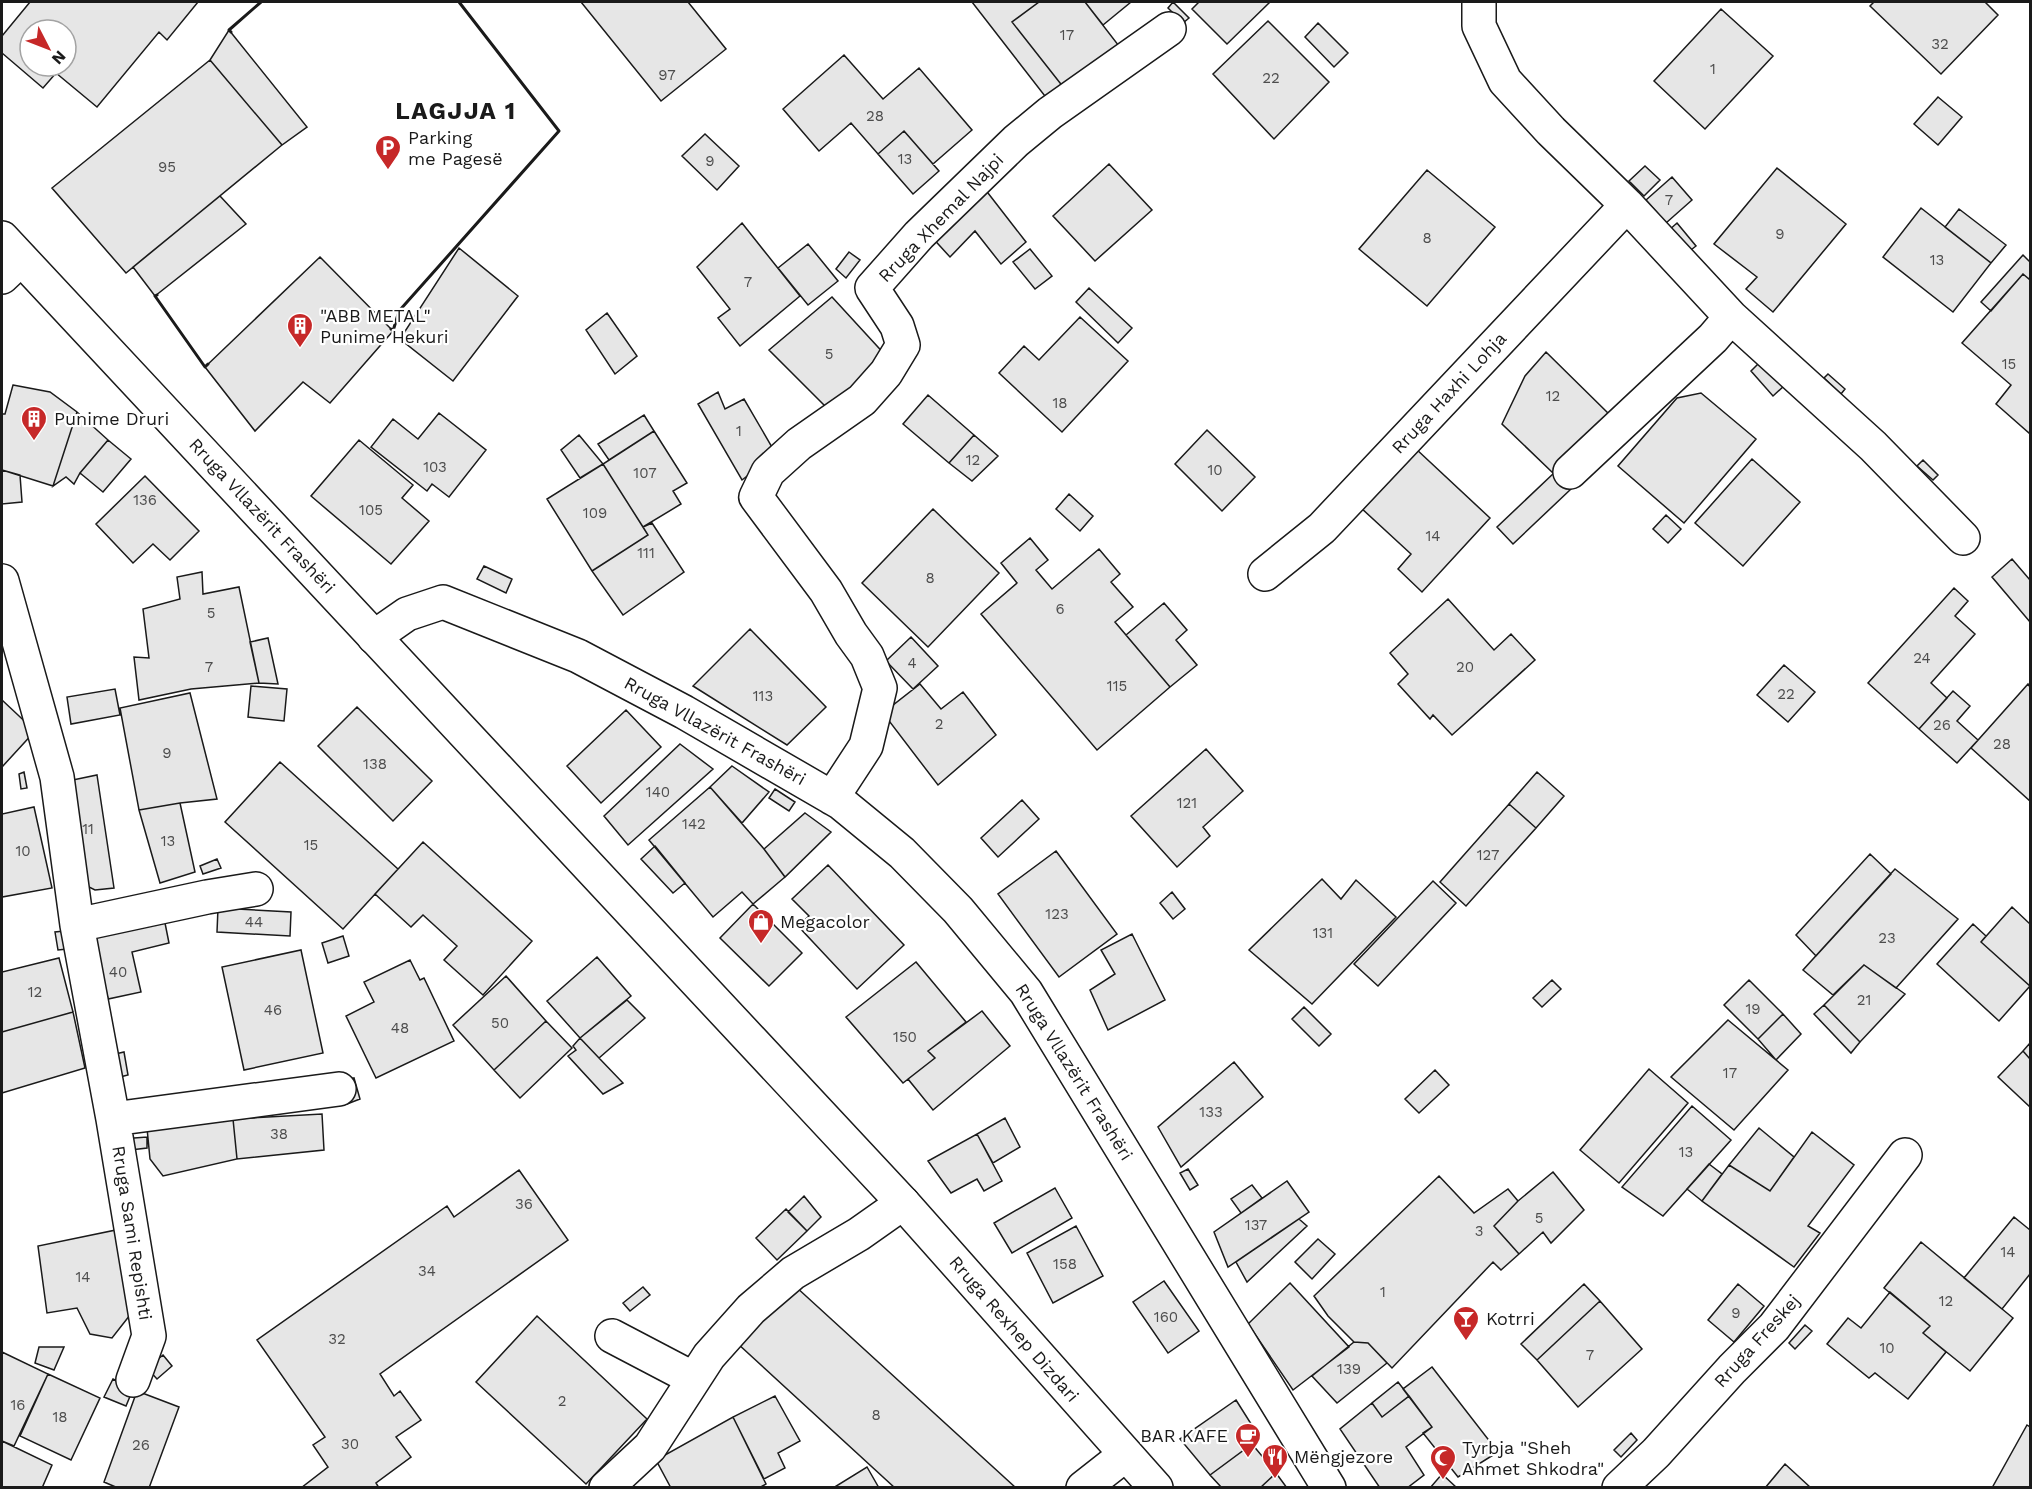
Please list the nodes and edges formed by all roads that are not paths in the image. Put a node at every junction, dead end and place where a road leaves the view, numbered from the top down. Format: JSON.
{"nodes":[{"id":1,"x":1479,"y":2,"type":"edge"},
{"id":2,"x":1169,"y":29,"type":"dead end"},
{"id":3,"x":1627,"y":205,"type":"junction"},
{"id":4,"x":8,"y":258,"type":"edge"},
{"id":5,"x":1731,"y":317,"type":"junction"},
{"id":6,"x":1570,"y":472,"type":"dead end"},
{"id":7,"x":1963,"y":538,"type":"dead end"},
{"id":8,"x":1265,"y":574,"type":"dead end"},
{"id":9,"x":2,"y":581,"type":"edge"},
{"id":10,"x":374,"y":637,"type":"junction"},
{"id":11,"x":832,"y":798,"type":"junction"},
{"id":12,"x":256,"y":889,"type":"dead end"},
{"id":13,"x":77,"y":925,"type":"junction"},
{"id":14,"x":339,"y":1089,"type":"dead end"},
{"id":15,"x":113,"y":1119,"type":"junction"},
{"id":16,"x":1905,"y":1155,"type":"dead end"},
{"id":17,"x":903,"y":1203,"type":"junction"},
{"id":18,"x":612,"y":1336,"type":"dead end"},
{"id":19,"x":694,"y":1379,"type":"junction"},
{"id":20,"x":133,"y":1380,"type":"dead end"},
{"id":21,"x":1125,"y":1455,"type":"junction"},
{"id":22,"x":606,"y":1488,"type":"edge"},
{"id":23,"x":1083,"y":1488,"type":"edge"},
{"id":24,"x":1156,"y":1488,"type":"edge"},
{"id":25,"x":1329,"y":1488,"type":"edge"},
{"id":26,"x":1619,"y":1488,"type":"edge"}],
"edges":[{"from":1,"to":3,"type":"street"},
{"from":2,"to":11,"type":"street","name":"Rruga Xhemal Najpi"},
{"from":3,"to":5,"type":"street"},
{"from":3,"to":8,"type":"street","name":"Rruga Haxhi Lohja"},
{"from":4,"to":10,"type":"street","name":"Rruga Vllazërit Frashëri"},
{"from":5,"to":6,"type":"street"},
{"from":5,"to":7,"type":"street"},
{"from":9,"to":13,"type":"street","name":"Rruga Sami Repishti"},
{"from":10,"to":11,"type":"street","name":"Rruga Vllazërit Frashëri"},
{"from":10,"to":17,"type":"street","name":"Rruga Vllazërit Frashëri"},
{"from":11,"to":25,"type":"street","name":"Rruga Vllazërit Frashëri"},
{"from":12,"to":13,"type":"street"},
{"from":13,"to":15,"type":"street","name":"Rruga Sami Repishti"},
{"from":14,"to":15,"type":"street","name":"Rruga Sami Repishti"},
{"from":15,"to":20,"type":"street","name":"Rruga Sami Repishti"},
{"from":16,"to":26,"type":"street","name":"Rruga Freskej"},
{"from":17,"to":19,"type":"street"},
{"from":17,"to":21,"type":"street","name":"Rruga Rexhep Dizdari"},
{"from":18,"to":19,"type":"street"},
{"from":19,"to":22,"type":"street"},
{"from":21,"to":23,"type":"street"},
{"from":21,"to":24,"type":"street","name":"Rruga Rexhep Dizdari"}]}
